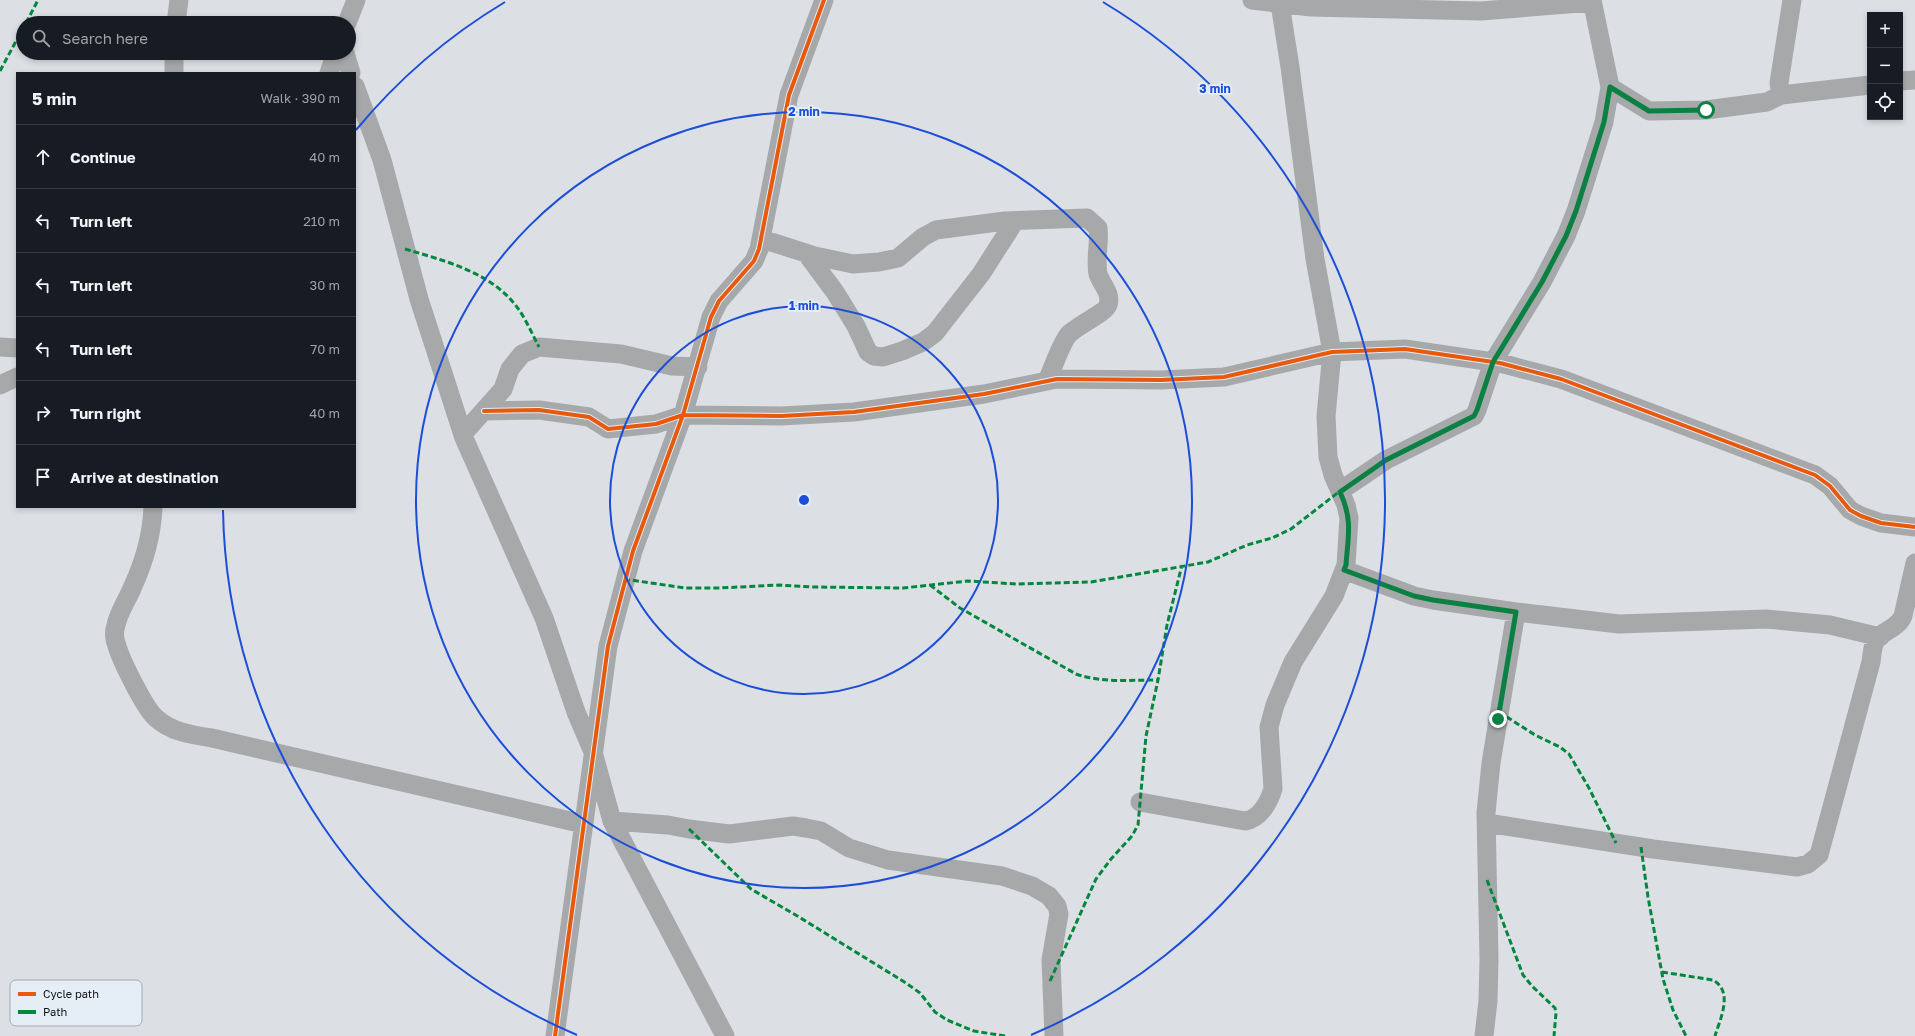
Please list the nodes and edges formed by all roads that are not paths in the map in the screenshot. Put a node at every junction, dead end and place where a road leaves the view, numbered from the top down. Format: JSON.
{"nodes":[{"id":1,"x":179,"y":0,"type":"edge"},
{"id":2,"x":356,"y":0,"type":"edge"},
{"id":3,"x":824,"y":0,"type":"edge"},
{"id":4,"x":1252,"y":0,"type":"edge"},
{"id":5,"x":1792,"y":0,"type":"edge"},
{"id":6,"x":1592,"y":1,"type":"edge"},
{"id":7,"x":1280,"y":4,"type":"junction"},
{"id":8,"x":177,"y":16,"type":"edge"},
{"id":9,"x":350,"y":16,"type":"edge"},
{"id":10,"x":174,"y":60,"type":"edge"},
{"id":11,"x":334,"y":60,"type":"edge"},
{"id":12,"x":347,"y":60,"type":"edge"},
{"id":13,"x":174,"y":72,"type":"edge"},
{"id":14,"x":329,"y":72,"type":"edge"},
{"id":15,"x":351,"y":72,"type":"edge"},
{"id":16,"x":1915,"y":80,"type":"edge"},
{"id":17,"x":1903,"y":81,"type":"edge"},
{"id":18,"x":1867,"y":85,"type":"edge"},
{"id":19,"x":1610,"y":87,"type":"junction"},
{"id":20,"x":356,"y":89,"type":"edge"},
{"id":21,"x":1781,"y":95,"type":"junction"},
{"id":22,"x":1015,"y":221,"type":"junction"},
{"id":23,"x":762,"y":239,"type":"junction"},
{"id":24,"x":806,"y":253,"type":"junction"},
{"id":25,"x":0,"y":347,"type":"edge"},
{"id":26,"x":16,"y":348,"type":"edge"},
{"id":27,"x":1332,"y":352,"type":"junction"},
{"id":28,"x":1493,"y":362,"type":"junction"},
{"id":29,"x":698,"y":367,"type":"junction"},
{"id":30,"x":16,"y":377,"type":"edge"},
{"id":31,"x":1047,"y":381,"type":"junction"},
{"id":32,"x":0,"y":385,"type":"edge"},
{"id":33,"x":484,"y":411,"type":"junction"},
{"id":34,"x":684,"y":415,"type":"junction"},
{"id":35,"x":463,"y":434,"type":"junction"},
{"id":36,"x":1340,"y":492,"type":"junction"},
{"id":37,"x":153,"y":508,"type":"edge"},
{"id":38,"x":1915,"y":527,"type":"edge"},
{"id":39,"x":1915,"y":563,"type":"edge"},
{"id":40,"x":1344,"y":570,"type":"junction"},
{"id":41,"x":1516,"y":612,"type":"junction"},
{"id":42,"x":1880,"y":637,"type":"junction"},
{"id":43,"x":593,"y":752,"type":"junction"},
{"id":44,"x":1140,"y":802,"type":"dead end"},
{"id":45,"x":612,"y":821,"type":"junction"},
{"id":46,"x":1486,"y":823,"type":"junction"},
{"id":47,"x":583,"y":824,"type":"junction"},
{"id":48,"x":555,"y":1036,"type":"edge"},
{"id":49,"x":725,"y":1036,"type":"edge"},
{"id":50,"x":1054,"y":1036,"type":"edge"},
{"id":51,"x":1484,"y":1036,"type":"edge"}],
"edges":[{"from":1,"to":8,"type":"street"},
{"from":2,"to":9,"type":"street"},
{"from":3,"to":23,"type":"street"},
{"from":4,"to":7,"type":"street"},
{"from":5,"to":21,"type":"street"},
{"from":6,"to":7,"type":"street"},
{"from":6,"to":19,"type":"street"},
{"from":7,"to":27,"type":"street"},
{"from":10,"to":13,"type":"street"},
{"from":11,"to":14,"type":"street"},
{"from":12,"to":15,"type":"street"},
{"from":16,"to":17,"type":"street"},
{"from":18,"to":21,"type":"street"},
{"from":19,"to":21,"type":"street"},
{"from":19,"to":28,"type":"street"},
{"from":20,"to":35,"type":"street"},
{"from":22,"to":24,"type":"street"},
{"from":22,"to":24,"type":"street"},
{"from":22,"to":31,"type":"street"},
{"from":23,"to":24,"type":"street"},
{"from":23,"to":29,"type":"street"},
{"from":25,"to":26,"type":"street"},
{"from":27,"to":28,"type":"street"},
{"from":27,"to":31,"type":"street"},
{"from":27,"to":36,"type":"street"},
{"from":28,"to":36,"type":"street"},
{"from":28,"to":38,"type":"street"},
{"from":29,"to":33,"type":"street"},
{"from":29,"to":34,"type":"street"},
{"from":30,"to":32,"type":"street"},
{"from":31,"to":34,"type":"street"},
{"from":33,"to":34,"type":"street"},
{"from":33,"to":35,"type":"street"},
{"from":34,"to":43,"type":"street"},
{"from":35,"to":43,"type":"street"},
{"from":36,"to":40,"type":"street"},
{"from":37,"to":47,"type":"street"},
{"from":39,"to":42,"type":"street"},
{"from":40,"to":41,"type":"street"},
{"from":40,"to":44,"type":"street"},
{"from":41,"to":42,"type":"street"},
{"from":41,"to":46,"type":"street"},
{"from":42,"to":46,"type":"street"},
{"from":43,"to":45,"type":"street"},
{"from":43,"to":47,"type":"street"},
{"from":45,"to":49,"type":"street"},
{"from":45,"to":50,"type":"street"},
{"from":46,"to":51,"type":"street"},
{"from":47,"to":48,"type":"street"}]}
